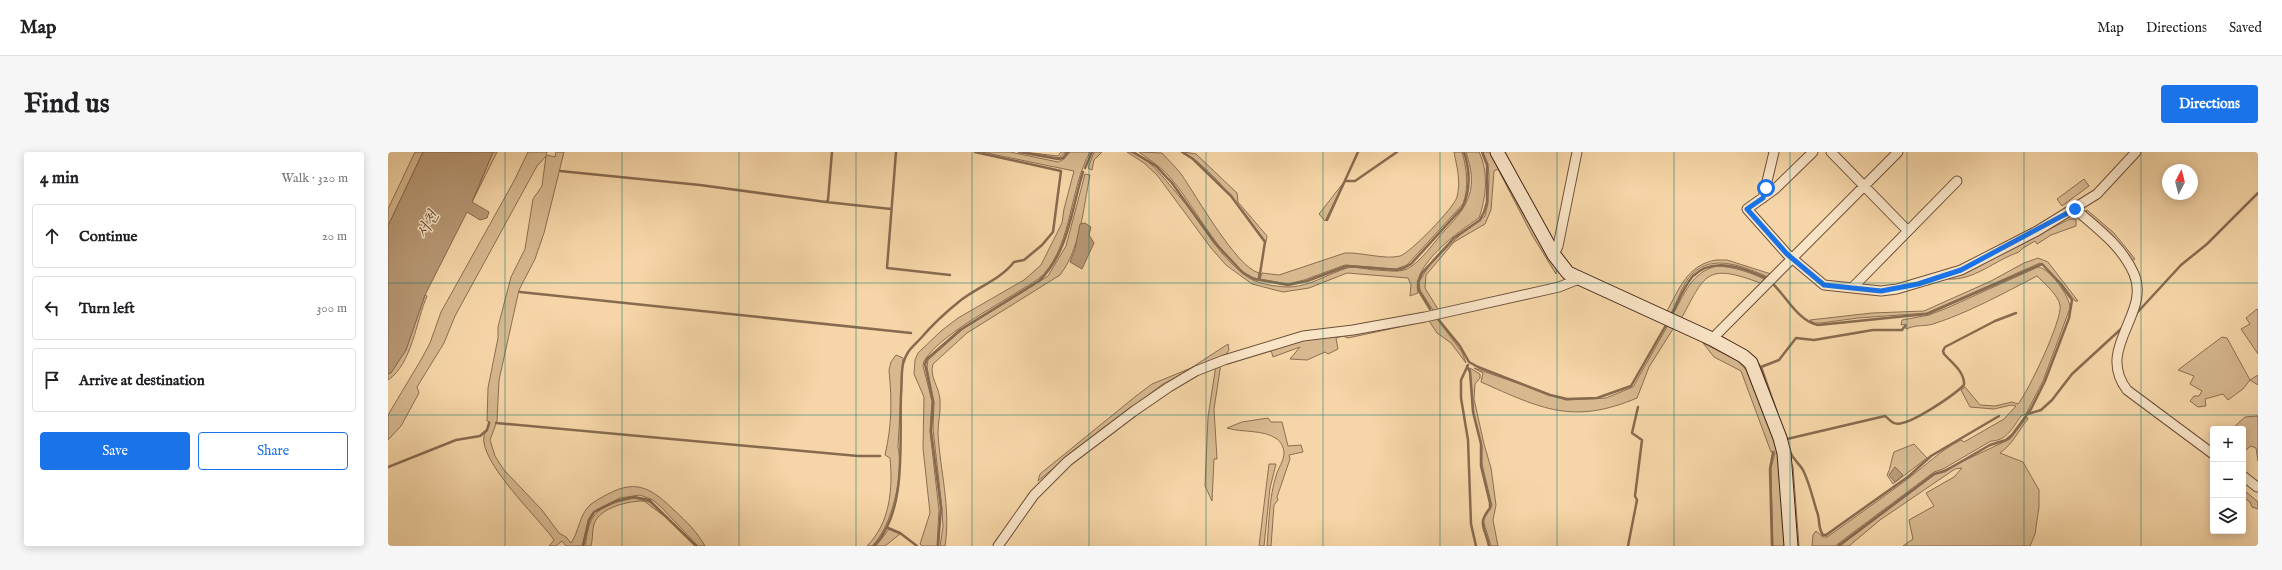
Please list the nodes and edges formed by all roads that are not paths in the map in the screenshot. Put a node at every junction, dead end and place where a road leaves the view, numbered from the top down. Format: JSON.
{"nodes":[{"id":1,"x":1497,"y":152,"type":"edge"},
{"id":2,"x":1577,"y":152,"type":"edge"},
{"id":3,"x":1774,"y":152,"type":"edge"},
{"id":4,"x":1813,"y":152,"type":"edge"},
{"id":5,"x":1831,"y":152,"type":"edge"},
{"id":6,"x":1898,"y":152,"type":"edge"},
{"id":7,"x":2136,"y":152,"type":"edge"},
{"id":8,"x":1957,"y":180,"type":"dead end"},
{"id":9,"x":1864,"y":186,"type":"junction"},
{"id":10,"x":1763,"y":198,"type":"junction"},
{"id":11,"x":2075,"y":209,"type":"junction"},
{"id":12,"x":1908,"y":231,"type":"junction"},
{"id":13,"x":1554,"y":255,"type":"junction"},
{"id":14,"x":1792,"y":258,"type":"junction"},
{"id":15,"x":1579,"y":279,"type":"junction"},
{"id":16,"x":1853,"y":287,"type":"junction"},
{"id":17,"x":1712,"y":339,"type":"junction"},
{"id":18,"x":2210,"y":452,"type":"edge"},
{"id":19,"x":2246,"y":478,"type":"edge"},
{"id":20,"x":2257,"y":486,"type":"dead end"},
{"id":21,"x":998,"y":546,"type":"edge"},
{"id":22,"x":1791,"y":546,"type":"edge"}],
"edges":[{"from":1,"to":13,"type":"street"},
{"from":2,"to":13,"type":"street"},
{"from":3,"to":10,"type":"street"},
{"from":4,"to":10,"type":"street"},
{"from":5,"to":9,"type":"street"},
{"from":6,"to":9,"type":"street"},
{"from":7,"to":11,"type":"street"},
{"from":8,"to":12,"type":"street"},
{"from":9,"to":12,"type":"street"},
{"from":9,"to":14,"type":"street"},
{"from":10,"to":14,"type":"street"},
{"from":11,"to":16,"type":"street"},
{"from":11,"to":18,"type":"street"},
{"from":12,"to":16,"type":"street"},
{"from":13,"to":15,"type":"street"},
{"from":14,"to":16,"type":"street"},
{"from":14,"to":17,"type":"street"},
{"from":15,"to":17,"type":"street"},
{"from":15,"to":21,"type":"street"},
{"from":17,"to":22,"type":"street"},
{"from":19,"to":20,"type":"street"}]}
